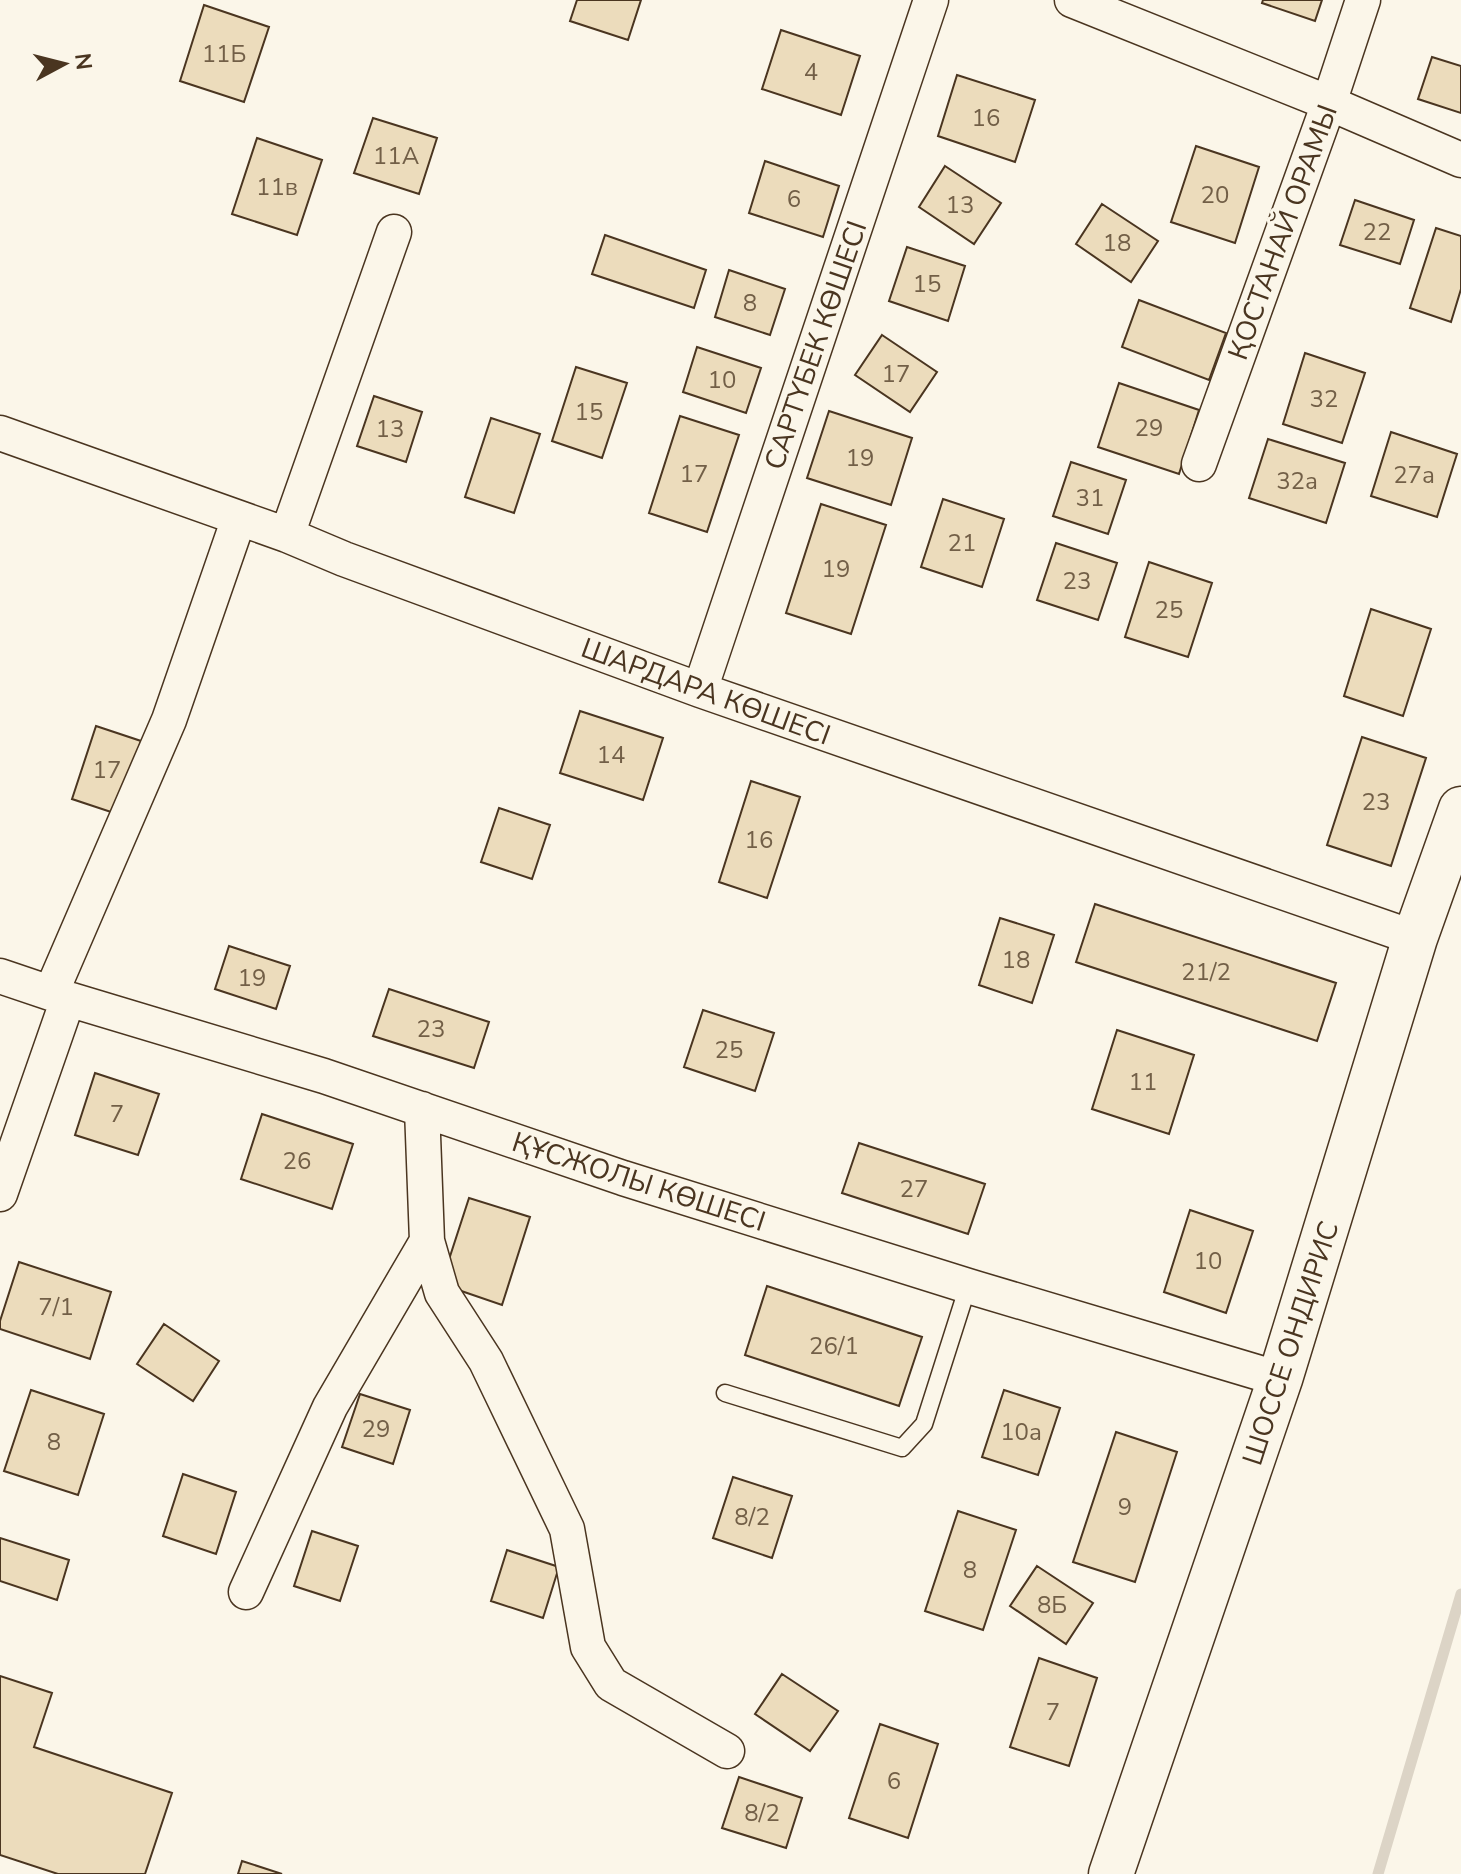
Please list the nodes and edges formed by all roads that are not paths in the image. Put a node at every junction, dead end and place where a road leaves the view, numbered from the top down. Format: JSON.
{"nodes":[{"id":1,"x":931,"y":0,"type":"edge"},
{"id":2,"x":1072,"y":0,"type":"edge"},
{"id":3,"x":1363,"y":0,"type":"edge"},
{"id":4,"x":1329,"y":103,"type":"junction"},
{"id":5,"x":1461,"y":160,"type":"edge"},
{"id":6,"x":394,"y":232,"type":"dead end"},
{"id":7,"x":0,"y":433,"type":"edge"},
{"id":8,"x":1199,"y":464,"type":"dead end"},
{"id":9,"x":239,"y":518,"type":"junction"},
{"id":10,"x":287,"y":535,"type":"junction"},
{"id":11,"x":700,"y":690,"type":"junction"},
{"id":12,"x":1461,"y":809,"type":"edge"},
{"id":13,"x":1415,"y":938,"type":"junction"},
{"id":14,"x":0,"y":976,"type":"edge"},
{"id":15,"x":59,"y":996,"type":"junction"},
{"id":16,"x":422,"y":1109,"type":"junction"},
{"id":17,"x":0,"y":1194,"type":"edge"},
{"id":18,"x":427,"y":1241,"type":"junction"},
{"id":19,"x":968,"y":1286,"type":"junction"},
{"id":20,"x":1280,"y":1379,"type":"junction"},
{"id":21,"x":725,"y":1393,"type":"dead end"},
{"id":22,"x":246,"y":1592,"type":"dead end"},
{"id":23,"x":727,"y":1751,"type":"dead end"},
{"id":24,"x":1111,"y":1874,"type":"edge"}],
"edges":[{"from":1,"to":11,"type":"street","name":"САРТҮБЕК КӨШЕСІ"},
{"from":2,"to":4,"type":"street"},
{"from":3,"to":4,"type":"street","name":"ҚОСТАНАЙ ОРАМЫ"},
{"from":4,"to":5,"type":"street"},
{"from":4,"to":8,"type":"street","name":"ҚОСТАНАЙ ОРАМЫ"},
{"from":6,"to":10,"type":"street"},
{"from":7,"to":9,"type":"street","name":"ШАРДАРА КӨШЕСІ"},
{"from":9,"to":10,"type":"street","name":"ШАРДАРА КӨШЕСІ"},
{"from":9,"to":15,"type":"street"},
{"from":10,"to":11,"type":"street","name":"ШАРДАРА КӨШЕСІ"},
{"from":11,"to":13,"type":"street","name":"ШАРДАРА КӨШЕСІ"},
{"from":12,"to":13,"type":"main road","name":"ШОССЕ ОНДИРИС"},
{"from":13,"to":20,"type":"main road","name":"ШОССЕ ОНДИРИС"},
{"from":14,"to":15,"type":"street","name":"ҚҰСЖОЛЫ КӨШЕСІ"},
{"from":15,"to":16,"type":"street","name":"ҚҰСЖОЛЫ КӨШЕСІ"},
{"from":15,"to":17,"type":"street"},
{"from":16,"to":18,"type":"street"},
{"from":16,"to":19,"type":"street","name":"ҚҰСЖОЛЫ КӨШЕСІ"},
{"from":18,"to":22,"type":"street"},
{"from":18,"to":23,"type":"street"},
{"from":19,"to":20,"type":"street","name":"ҚҰСЖОЛЫ КӨШЕСІ"},
{"from":19,"to":21,"type":"lane"},
{"from":20,"to":24,"type":"main road","name":"ШОССЕ ОНДИРИС"}]}
